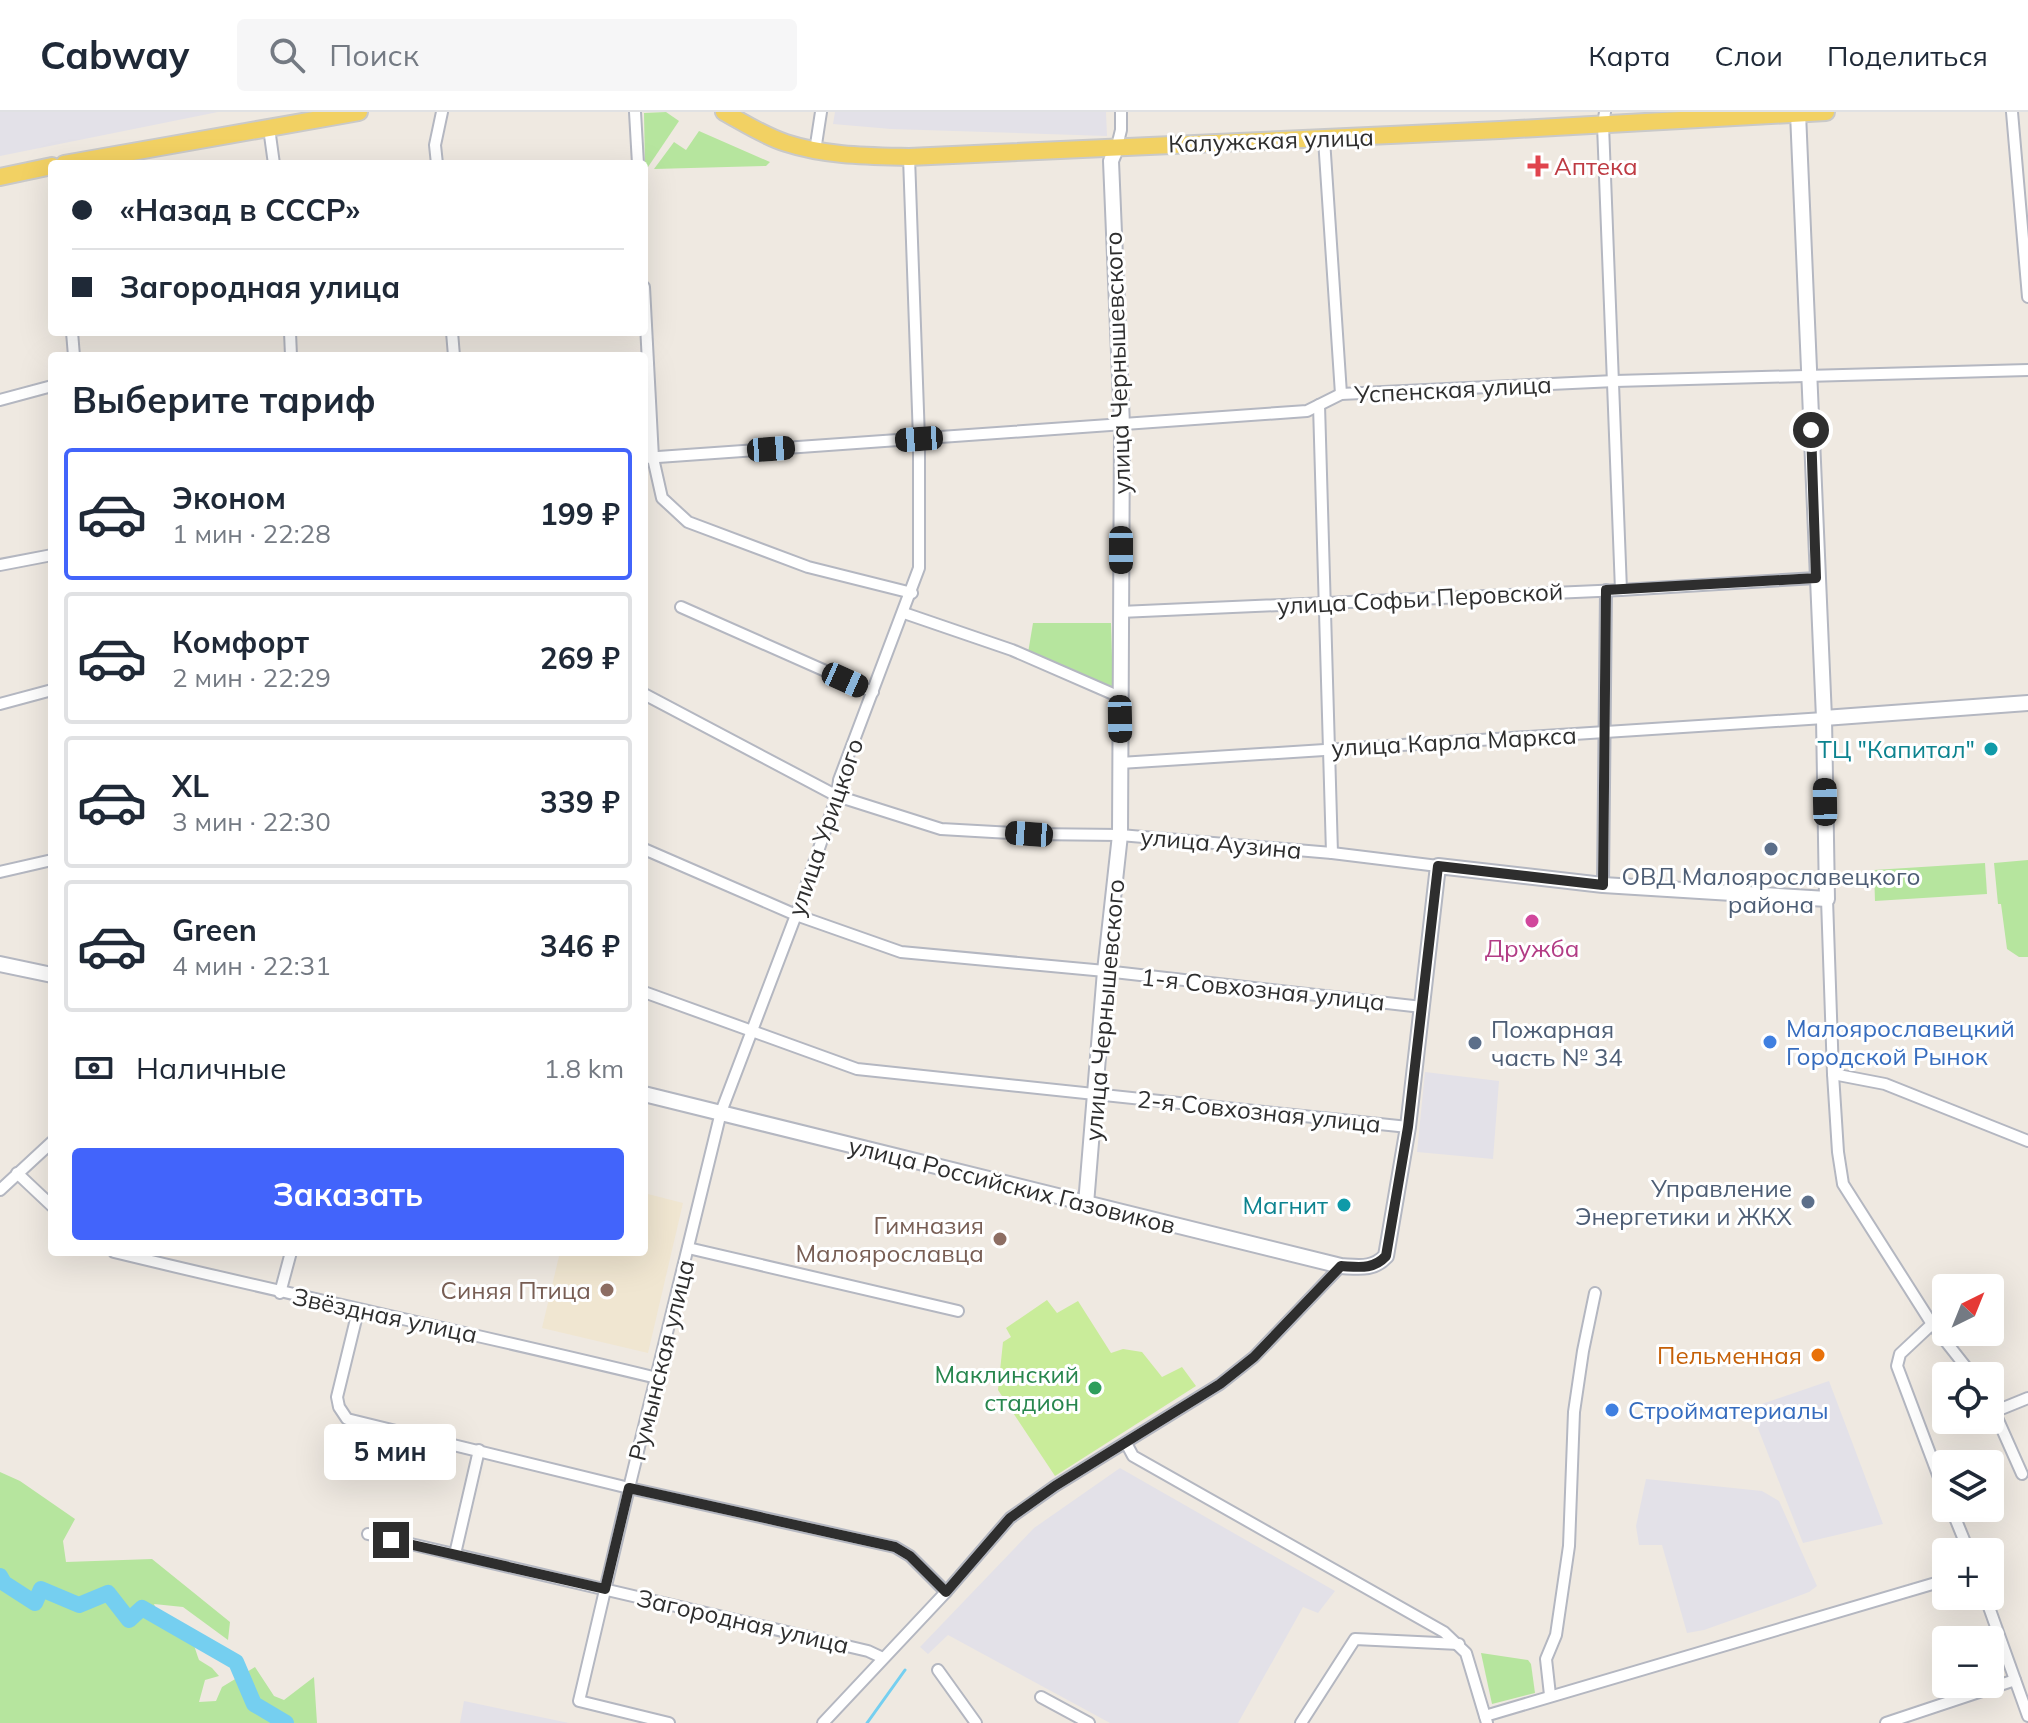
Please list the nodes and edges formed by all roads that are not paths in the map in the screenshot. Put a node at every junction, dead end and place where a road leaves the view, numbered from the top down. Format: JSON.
{"nodes":[{"id":1,"x":359,"y":112,"type":"edge"},
{"id":2,"x":442,"y":112,"type":"edge"},
{"id":3,"x":635,"y":112,"type":"edge"},
{"id":4,"x":724,"y":112,"type":"edge"},
{"id":5,"x":821,"y":112,"type":"edge"},
{"id":6,"x":1121,"y":112,"type":"edge"},
{"id":7,"x":1826,"y":112,"type":"edge"},
{"id":8,"x":2012,"y":112,"type":"edge"},
{"id":9,"x":1798,"y":113,"type":"edge"},
{"id":10,"x":1604,"y":118,"type":"edge"},
{"id":11,"x":269,"y":128,"type":"junction"},
{"id":12,"x":1324,"y":139,"type":"junction"},
{"id":13,"x":1117,"y":146,"type":"junction"},
{"id":14,"x":815,"y":151,"type":"junction"},
{"id":15,"x":909,"y":157,"type":"junction"},
{"id":16,"x":87,"y":160,"type":"edge"},
{"id":17,"x":273,"y":160,"type":"edge"},
{"id":18,"x":437,"y":160,"type":"edge"},
{"id":19,"x":638,"y":160,"type":"edge"},
{"id":20,"x":48,"y":167,"type":"edge"},
{"id":21,"x":0,"y":177,"type":"edge"},
{"id":22,"x":2028,"y":297,"type":"edge"},
{"id":23,"x":2028,"y":370,"type":"edge"},
{"id":24,"x":1808,"y":378,"type":"junction"},
{"id":25,"x":1615,"y":381,"type":"junction"},
{"id":26,"x":48,"y":387,"type":"edge"},
{"id":27,"x":1341,"y":394,"type":"junction"},
{"id":28,"x":0,"y":400,"type":"edge"},
{"id":29,"x":1319,"y":405,"type":"junction"},
{"id":30,"x":648,"y":424,"type":"edge"},
{"id":31,"x":1122,"y":425,"type":"junction"},
{"id":32,"x":919,"y":439,"type":"junction"},
{"id":33,"x":649,"y":458,"type":"edge"},
{"id":34,"x":48,"y":556,"type":"edge"},
{"id":35,"x":0,"y":565,"type":"edge"},
{"id":36,"x":1816,"y":578,"type":"junction"},
{"id":37,"x":1606,"y":590,"type":"junction"},
{"id":38,"x":1621,"y":590,"type":"junction"},
{"id":39,"x":912,"y":593,"type":"junction"},
{"id":40,"x":1325,"y":602,"type":"junction"},
{"id":41,"x":681,"y":607,"type":"dead end"},
{"id":42,"x":1120,"y":612,"type":"junction"},
{"id":43,"x":904,"y":613,"type":"junction"},
{"id":44,"x":48,"y":691,"type":"edge"},
{"id":45,"x":873,"y":692,"type":"junction"},
{"id":46,"x":648,"y":696,"type":"edge"},
{"id":47,"x":1120,"y":697,"type":"junction"},
{"id":48,"x":2028,"y":703,"type":"edge"},
{"id":49,"x":0,"y":704,"type":"edge"},
{"id":50,"x":1824,"y":718,"type":"junction"},
{"id":51,"x":1604,"y":732,"type":"junction"},
{"id":52,"x":1328,"y":749,"type":"junction"},
{"id":53,"x":1120,"y":763,"type":"junction"},
{"id":54,"x":837,"y":796,"type":"junction"},
{"id":55,"x":1120,"y":835,"type":"junction"},
{"id":56,"x":648,"y":851,"type":"edge"},
{"id":57,"x":1332,"y":853,"type":"junction"},
{"id":58,"x":48,"y":861,"type":"edge"},
{"id":59,"x":1438,"y":866,"type":"junction"},
{"id":60,"x":0,"y":872,"type":"edge"},
{"id":61,"x":1603,"y":885,"type":"junction"},
{"id":62,"x":1827,"y":899,"type":"junction"},
{"id":63,"x":796,"y":915,"type":"junction"},
{"id":64,"x":0,"y":964,"type":"edge"},
{"id":65,"x":1105,"y":971,"type":"junction"},
{"id":66,"x":48,"y":974,"type":"edge"},
{"id":67,"x":648,"y":993,"type":"edge"},
{"id":68,"x":1422,"y":1007,"type":"junction"},
{"id":69,"x":750,"y":1031,"type":"junction"},
{"id":70,"x":1833,"y":1074,"type":"junction"},
{"id":71,"x":1096,"y":1093,"type":"junction"},
{"id":72,"x":648,"y":1095,"type":"edge"},
{"id":73,"x":721,"y":1112,"type":"junction"},
{"id":74,"x":1408,"y":1127,"type":"junction"},
{"id":75,"x":2028,"y":1141,"type":"edge"},
{"id":76,"x":48,"y":1146,"type":"edge"},
{"id":77,"x":17,"y":1173,"type":"junction"},
{"id":78,"x":0,"y":1190,"type":"edge"},
{"id":79,"x":48,"y":1202,"type":"edge"},
{"id":80,"x":1086,"y":1204,"type":"junction"},
{"id":81,"x":688,"y":1248,"type":"junction"},
{"id":82,"x":130,"y":1256,"type":"edge"},
{"id":83,"x":290,"y":1256,"type":"edge"},
{"id":84,"x":1341,"y":1266,"type":"junction"},
{"id":85,"x":280,"y":1293,"type":"junction"},
{"id":86,"x":1595,"y":1293,"type":"dead end"},
{"id":87,"x":358,"y":1311,"type":"junction"},
{"id":88,"x":958,"y":1311,"type":"dead end"},
{"id":89,"x":1932,"y":1324,"type":"joint"},
{"id":90,"x":1949,"y":1346,"type":"edge"},
{"id":91,"x":1962,"y":1362,"type":"edge"},
{"id":92,"x":657,"y":1378,"type":"junction"},
{"id":93,"x":2028,"y":1398,"type":"edge"},
{"id":94,"x":2004,"y":1403,"type":"edge"},
{"id":95,"x":2004,"y":1432,"type":"edge"},
{"id":96,"x":1126,"y":1443,"type":"junction"},
{"id":97,"x":479,"y":1450,"type":"junction"},
{"id":98,"x":1932,"y":1459,"type":"edge"},
{"id":99,"x":2022,"y":1474,"type":"dead end"},
{"id":100,"x":629,"y":1488,"type":"junction"},
{"id":101,"x":368,"y":1534,"type":"dead end"},
{"id":102,"x":455,"y":1554,"type":"junction"},
{"id":103,"x":1932,"y":1584,"type":"edge"},
{"id":104,"x":605,"y":1589,"type":"junction"},
{"id":105,"x":946,"y":1592,"type":"junction"},
{"id":106,"x":1990,"y":1610,"type":"edge"},
{"id":107,"x":1459,"y":1644,"type":"junction"},
{"id":108,"x":883,"y":1658,"type":"junction"},
{"id":109,"x":938,"y":1670,"type":"dead end"},
{"id":110,"x":2015,"y":1680,"type":"junction"},
{"id":111,"x":1550,"y":1695,"type":"junction"},
{"id":112,"x":1041,"y":1697,"type":"dead end"},
{"id":113,"x":2028,"y":1716,"type":"edge"},
{"id":114,"x":1486,"y":1719,"type":"edge"},
{"id":115,"x":669,"y":1723,"type":"edge"},
{"id":116,"x":823,"y":1723,"type":"edge"},
{"id":117,"x":976,"y":1723,"type":"edge"},
{"id":118,"x":1089,"y":1723,"type":"edge"},
{"id":119,"x":1301,"y":1723,"type":"edge"},
{"id":120,"x":1886,"y":1723,"type":"edge"}],
"edges":[{"from":1,"to":11,"type":"main road"},
{"from":2,"to":18,"type":"street"},
{"from":3,"to":19,"type":"street"},
{"from":4,"to":14,"type":"main road","name":"Калужская улица"},
{"from":5,"to":14,"type":"street"},
{"from":6,"to":13,"type":"street"},
{"from":7,"to":9,"type":"main road","name":"Калужская улица"},
{"from":8,"to":22,"type":"street"},
{"from":9,"to":10,"type":"main road","name":"Калужская улица"},
{"from":9,"to":24,"type":"main road"},
{"from":10,"to":12,"type":"main road","name":"Калужская улица"},
{"from":10,"to":25,"type":"street"},
{"from":11,"to":16,"type":"main road"},
{"from":11,"to":17,"type":"street"},
{"from":12,"to":13,"type":"main road","name":"Калужская улица"},
{"from":12,"to":27,"type":"street"},
{"from":13,"to":15,"type":"main road","name":"Калужская улица"},
{"from":13,"to":31,"type":"main road","name":"улица Чернышевского"},
{"from":14,"to":15,"type":"main road","name":"Калужская улица"},
{"from":15,"to":32,"type":"street","name":"улица Урицкого"},
{"from":20,"to":21,"type":"main road"},
{"from":23,"to":24,"type":"street","name":"Успенская улица"},
{"from":24,"to":25,"type":"street","name":"Успенская улица"},
{"from":24,"to":36,"type":"main road"},
{"from":25,"to":27,"type":"street","name":"Успенская улица"},
{"from":25,"to":38,"type":"street"},
{"from":26,"to":28,"type":"street"},
{"from":27,"to":29,"type":"street","name":"Успенская улица"},
{"from":29,"to":31,"type":"street","name":"Успенская улица"},
{"from":29,"to":40,"type":"street"},
{"from":30,"to":33,"type":"street"},
{"from":31,"to":32,"type":"street","name":"Успенская улица"},
{"from":31,"to":42,"type":"main road","name":"улица Чернышевского"},
{"from":32,"to":33,"type":"street","name":"Успенская улица"},
{"from":32,"to":39,"type":"street","name":"улица Урицкого"},
{"from":33,"to":39,"type":"street"},
{"from":34,"to":35,"type":"street"},
{"from":36,"to":38,"type":"street","name":"улица Софьи Перовской"},
{"from":36,"to":50,"type":"main road"},
{"from":37,"to":38,"type":"street","name":"улица Софьи Перовской"},
{"from":37,"to":40,"type":"street","name":"улица Софьи Перовской"},
{"from":37,"to":51,"type":"street"},
{"from":39,"to":43,"type":"street","name":"улица Урицкого"},
{"from":40,"to":42,"type":"street","name":"улица Софьи Перовской"},
{"from":40,"to":52,"type":"street"},
{"from":41,"to":45,"type":"street"},
{"from":42,"to":47,"type":"main road","name":"улица Чернышевского"},
{"from":43,"to":45,"type":"street","name":"улица Урицкого"},
{"from":43,"to":47,"type":"street"},
{"from":44,"to":49,"type":"street"},
{"from":45,"to":54,"type":"street","name":"улица Урицкого"},
{"from":46,"to":54,"type":"street","name":"улица Аузина"},
{"from":47,"to":53,"type":"main road","name":"улица Чернышевского"},
{"from":48,"to":50,"type":"main road","name":"улица Карла Маркса"},
{"from":50,"to":51,"type":"street","name":"улица Карла Маркса"},
{"from":50,"to":62,"type":"main road"},
{"from":51,"to":52,"type":"street","name":"улица Карла Маркса"},
{"from":51,"to":61,"type":"street"},
{"from":52,"to":53,"type":"street","name":"улица Карла Маркса"},
{"from":52,"to":57,"type":"street"},
{"from":53,"to":55,"type":"main road","name":"улица Чернышевского"},
{"from":54,"to":55,"type":"street","name":"улица Аузина"},
{"from":54,"to":63,"type":"street","name":"улица Урицкого"},
{"from":55,"to":57,"type":"street","name":"улица Аузина"},
{"from":55,"to":65,"type":"main road","name":"улица Чернышевского"},
{"from":56,"to":63,"type":"street","name":"1-я Совхозная улица"},
{"from":57,"to":59,"type":"street","name":"улица Аузина"},
{"from":58,"to":60,"type":"street"},
{"from":59,"to":61,"type":"main road","name":"улица Аузина"},
{"from":59,"to":68,"type":"main road"},
{"from":61,"to":62,"type":"main road","name":"улица Аузина"},
{"from":62,"to":70,"type":"street"},
{"from":63,"to":65,"type":"street","name":"1-я Совхозная улица"},
{"from":63,"to":69,"type":"street","name":"улица Урицкого"},
{"from":64,"to":66,"type":"main road"},
{"from":65,"to":68,"type":"street","name":"1-я Совхозная улица"},
{"from":65,"to":71,"type":"main road","name":"улица Чернышевского"},
{"from":67,"to":69,"type":"street","name":"2-я Совхозная улица"},
{"from":68,"to":74,"type":"main road"},
{"from":69,"to":71,"type":"street","name":"2-я Совхозная улица"},
{"from":69,"to":73,"type":"street","name":"улица Урицкого"},
{"from":70,"to":75,"type":"street"},
{"from":70,"to":89,"type":"street"},
{"from":71,"to":74,"type":"street","name":"2-я Совхозная улица"},
{"from":71,"to":80,"type":"main road","name":"улица Чернышевского"},
{"from":72,"to":73,"type":"main road","name":"улица Российских Газовиков"},
{"from":73,"to":80,"type":"main road","name":"улица Российских Газовиков"},
{"from":73,"to":81,"type":"street","name":"Румынская улица"},
{"from":74,"to":84,"type":"main road","name":"улица Российских Газовиков"},
{"from":76,"to":77,"type":"street"},
{"from":77,"to":78,"type":"street"},
{"from":77,"to":79,"type":"street"},
{"from":80,"to":84,"type":"main road","name":"улица Российских Газовиков"},
{"from":81,"to":88,"type":"street"},
{"from":81,"to":92,"type":"street","name":"Румынская улица"},
{"from":82,"to":85,"type":"street","name":"Звёздная улица"},
{"from":83,"to":85,"type":"street"},
{"from":84,"to":96,"type":"street"},
{"from":85,"to":87,"type":"street","name":"Звёздная улица"},
{"from":86,"to":111,"type":"street"},
{"from":87,"to":92,"type":"street","name":"Звёздная улица"},
{"from":87,"to":97,"type":"street"},
{"from":89,"to":98,"type":"street"},
{"from":90,"to":91,"type":"street"},
{"from":92,"to":100,"type":"street","name":"Румынская улица"},
{"from":93,"to":94,"type":"street"},
{"from":95,"to":99,"type":"street"},
{"from":96,"to":105,"type":"street"},
{"from":96,"to":107,"type":"street"},
{"from":97,"to":100,"type":"street"},
{"from":97,"to":102,"type":"street"},
{"from":100,"to":104,"type":"street","name":"Румынская улица"},
{"from":100,"to":105,"type":"street"},
{"from":101,"to":102,"type":"street","name":"Загородная улица"},
{"from":102,"to":104,"type":"street","name":"Загородная улица"},
{"from":103,"to":111,"type":"street"},
{"from":104,"to":108,"type":"street","name":"Загородная улица"},
{"from":104,"to":115,"type":"street","name":"Румынская улица"},
{"from":105,"to":108,"type":"street"},
{"from":106,"to":110,"type":"street"},
{"from":107,"to":114,"type":"street"},
{"from":107,"to":119,"type":"street"},
{"from":108,"to":116,"type":"street"},
{"from":109,"to":117,"type":"street"},
{"from":110,"to":113,"type":"street"},
{"from":110,"to":120,"type":"street"},
{"from":111,"to":114,"type":"street"},
{"from":112,"to":118,"type":"street"}]}
